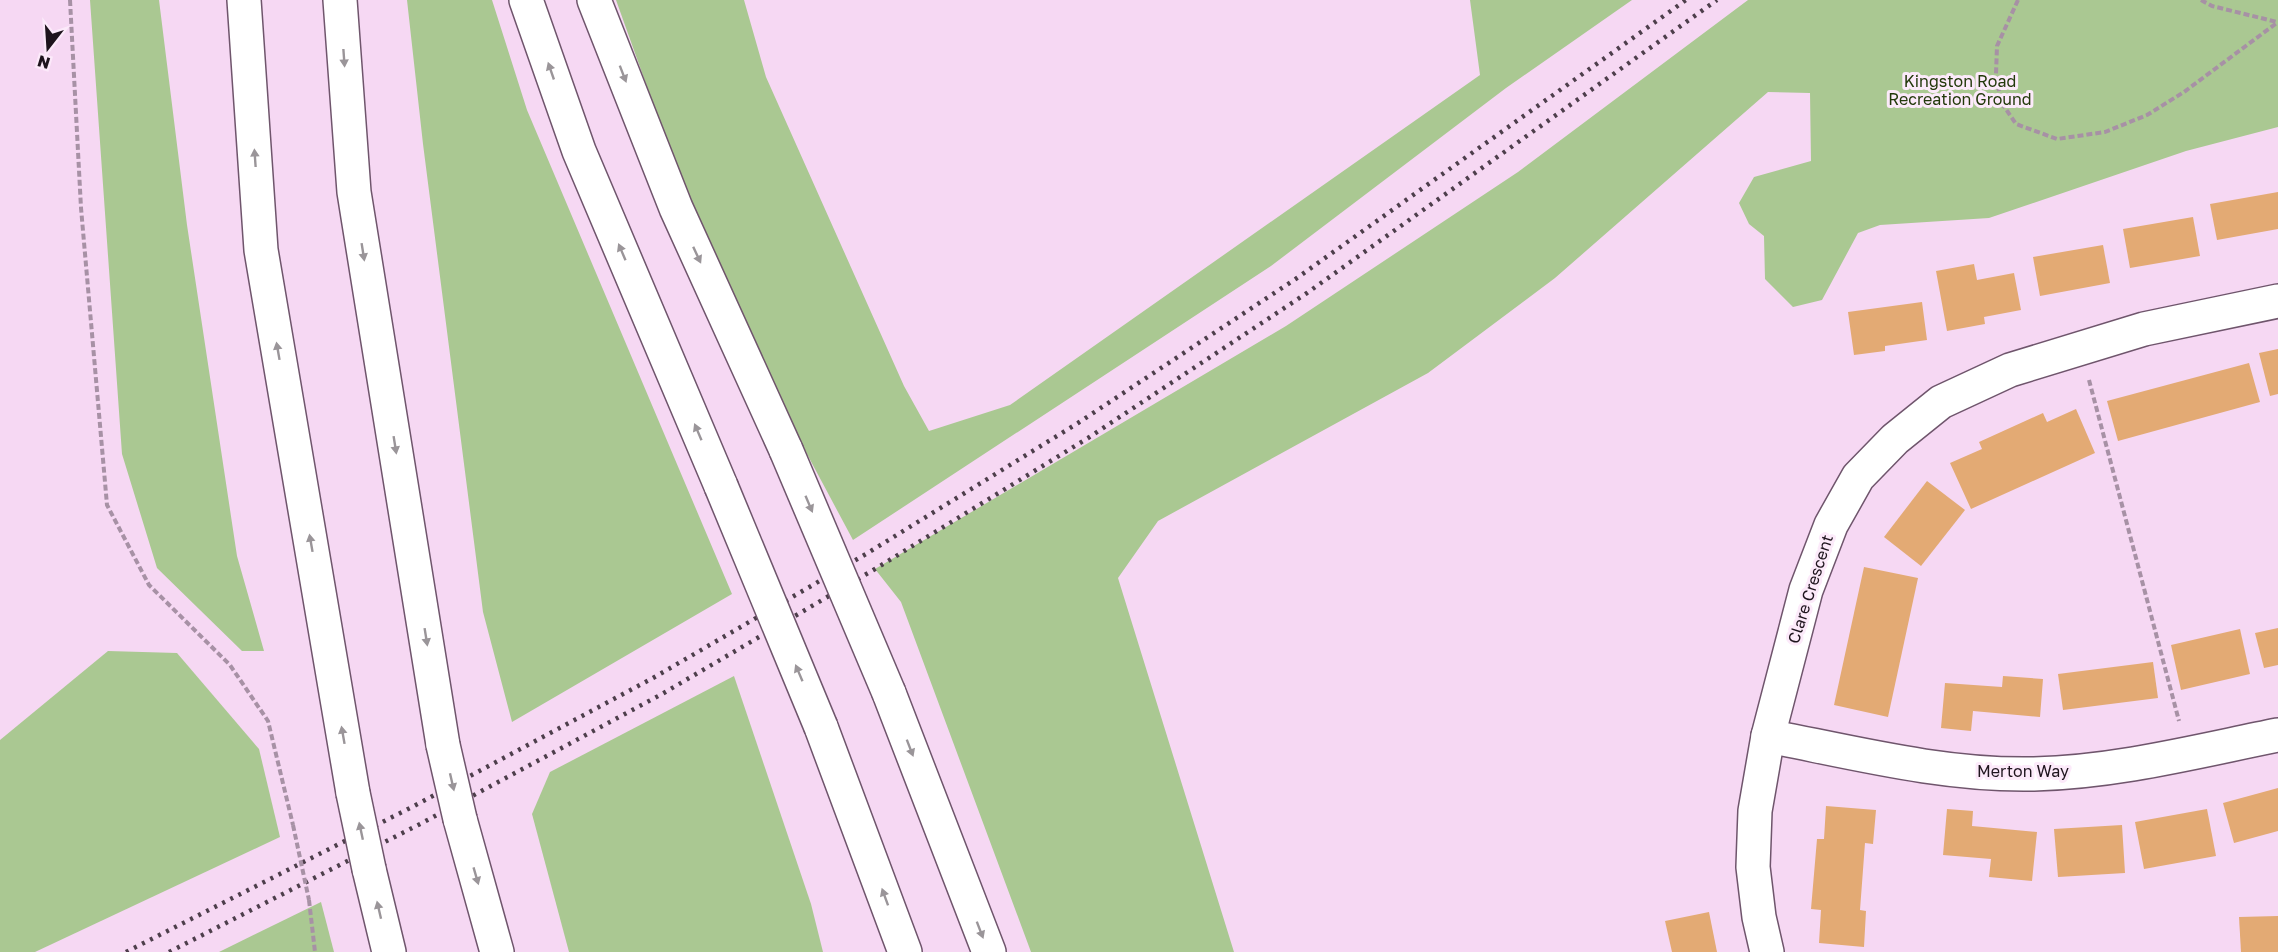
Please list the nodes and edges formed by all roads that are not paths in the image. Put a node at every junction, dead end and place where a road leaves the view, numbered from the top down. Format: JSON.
{"nodes":[{"id":1,"x":244,"y":0,"type":"edge"},
{"id":2,"x":340,"y":0,"type":"edge"},
{"id":3,"x":526,"y":0,"type":"edge"},
{"id":4,"x":594,"y":0,"type":"edge"},
{"id":5,"x":2278,"y":301,"type":"edge"},
{"id":6,"x":2278,"y":735,"type":"edge"},
{"id":7,"x":1768,"y":736,"type":"junction"},
{"id":8,"x":388,"y":952,"type":"edge"},
{"id":9,"x":497,"y":952,"type":"edge"},
{"id":10,"x":905,"y":952,"type":"edge"},
{"id":11,"x":989,"y":952,"type":"edge"},
{"id":12,"x":1767,"y":952,"type":"edge"}],
"edges":[{"from":8,"to":1,"type":"main road","one_way":true,"bridge":true},
{"from":2,"to":9,"type":"main road","one_way":true,"bridge":true},
{"from":10,"to":3,"type":"main road","one_way":true,"bridge":true},
{"from":4,"to":11,"type":"main road","one_way":true,"bridge":true},
{"from":5,"to":7,"type":"main road","name":"Clare Crescent"},
{"from":6,"to":7,"type":"main road","name":"Merton Way"},
{"from":7,"to":12,"type":"main road","name":"Clare Crescent"}]}
